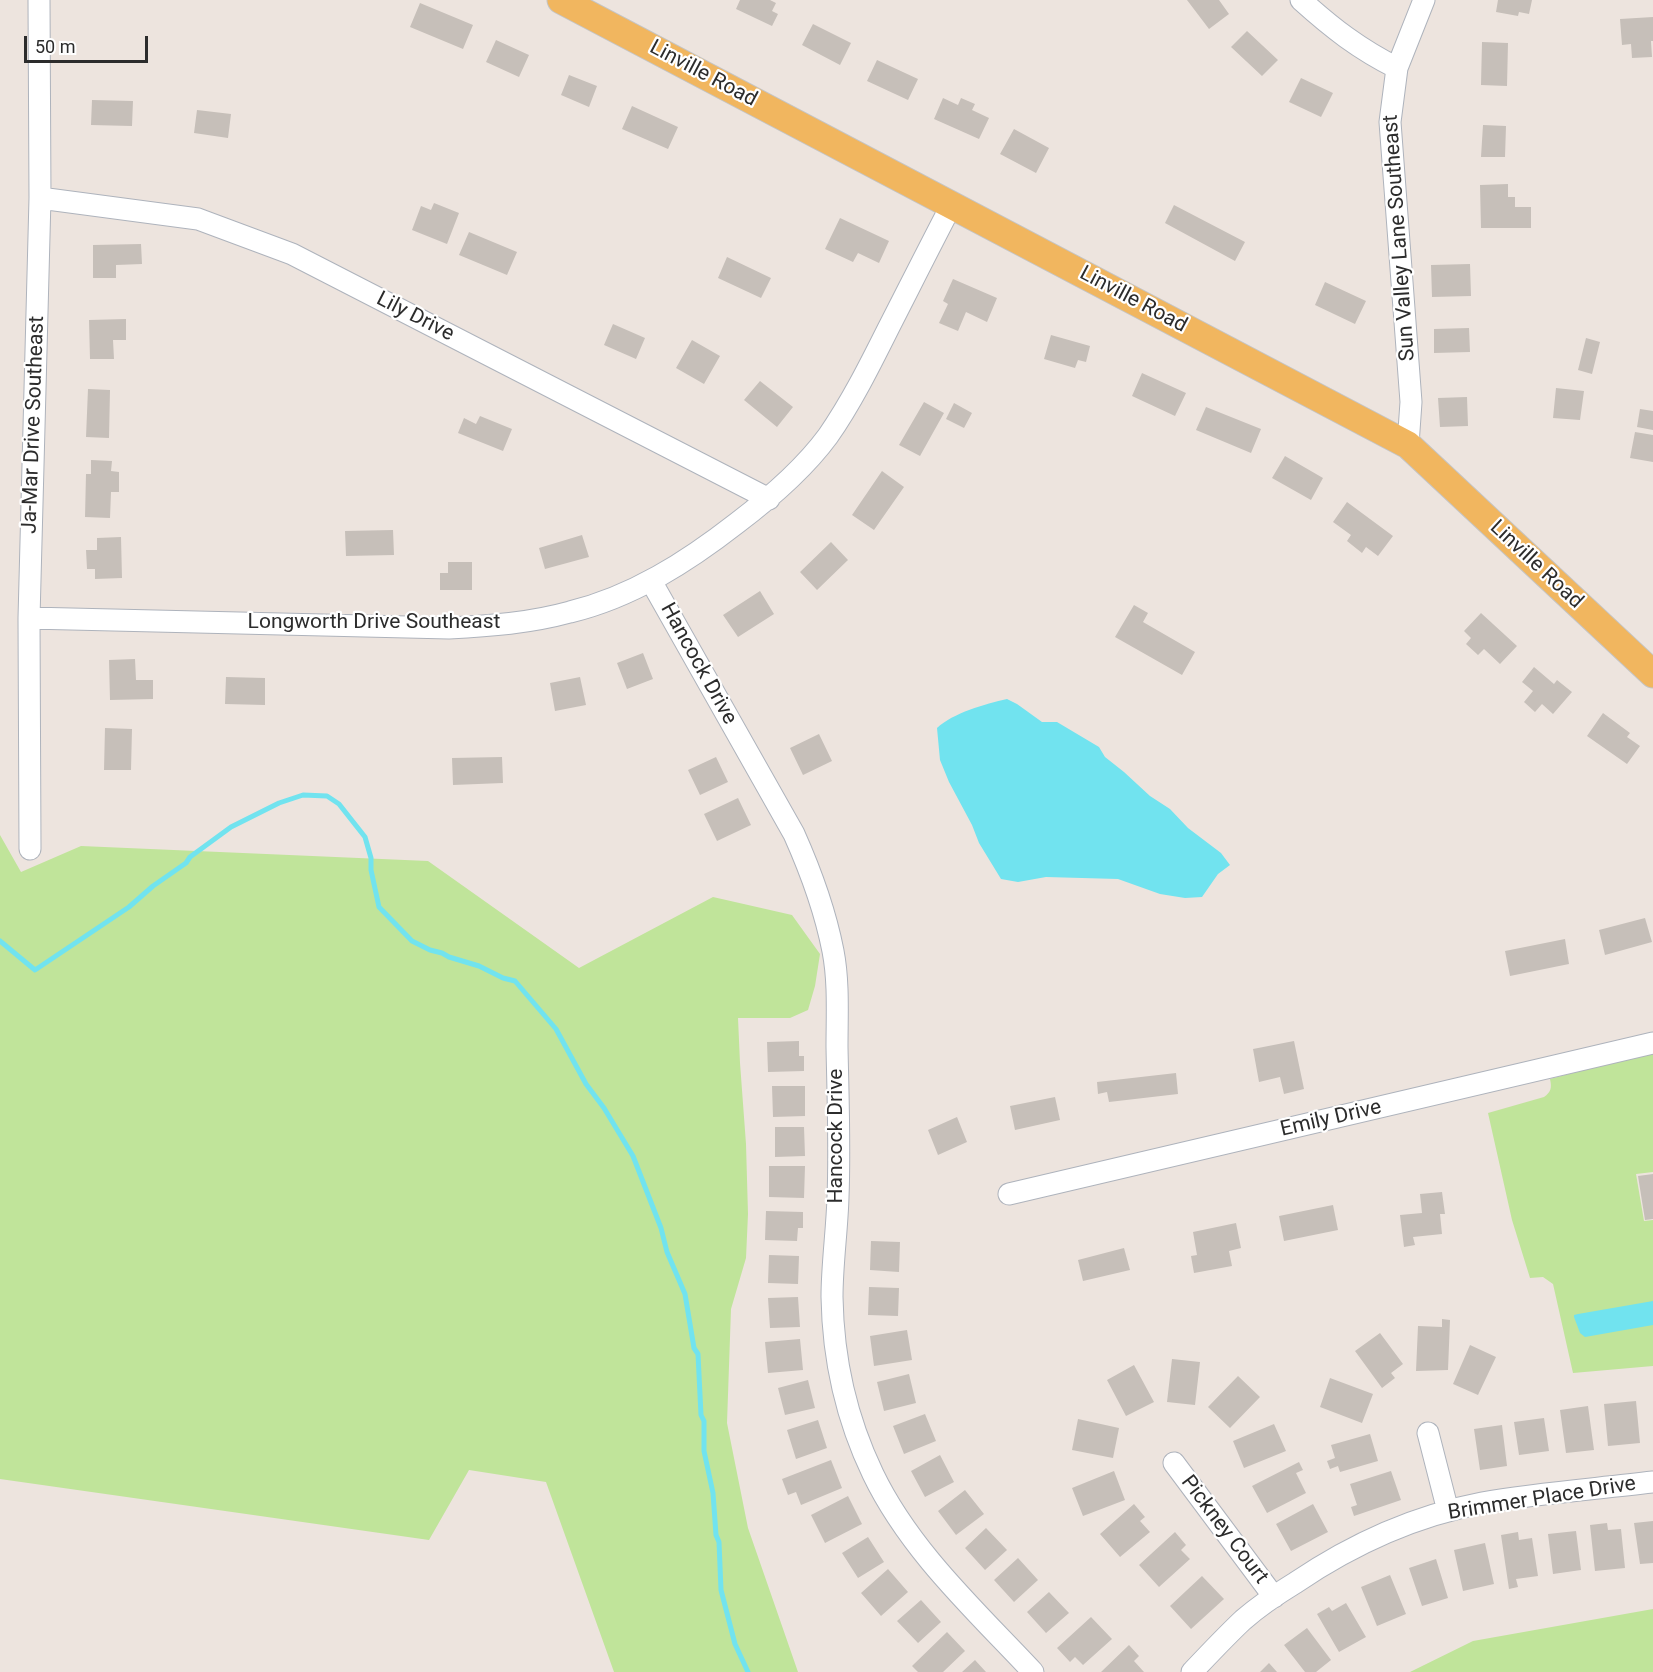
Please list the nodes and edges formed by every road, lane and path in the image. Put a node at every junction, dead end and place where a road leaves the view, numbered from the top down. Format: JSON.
{"nodes":[{"id":1,"x":39,"y":0,"type":"edge"},
{"id":2,"x":561,"y":0,"type":"edge"},
{"id":3,"x":1301,"y":0,"type":"edge"},
{"id":4,"x":1424,"y":0,"type":"edge"},
{"id":5,"x":1397,"y":69,"type":"junction"},
{"id":6,"x":40,"y":198,"type":"junction"},
{"id":7,"x":952,"y":204,"type":"junction"},
{"id":8,"x":1408,"y":445,"type":"junction"},
{"id":9,"x":769,"y":499,"type":"junction"},
{"id":10,"x":651,"y":581,"type":"junction"},
{"id":11,"x":29,"y":618,"type":"junction"},
{"id":12,"x":1653,"y":674,"type":"edge"},
{"id":13,"x":30,"y":849,"type":"dead end"},
{"id":14,"x":1653,"y":1043,"type":"edge"},
{"id":15,"x":1009,"y":1194,"type":"dead end"},
{"id":16,"x":1428,"y":1433,"type":"dead end"},
{"id":17,"x":1174,"y":1463,"type":"dead end"},
{"id":18,"x":1653,"y":1482,"type":"edge"},
{"id":19,"x":1449,"y":1511,"type":"junction"},
{"id":20,"x":1274,"y":1597,"type":"junction"},
{"id":21,"x":1033,"y":1672,"type":"edge"},
{"id":22,"x":1192,"y":1672,"type":"edge"}],
"edges":[{"from":1,"to":6,"type":"street","name":"Ja-Mar Drive Southeast"},
{"from":2,"to":7,"type":"main road","name":"Linville Road"},
{"from":3,"to":5,"type":"street"},
{"from":4,"to":5,"type":"street","name":"Sun Valley Lane Southeast"},
{"from":5,"to":8,"type":"street","name":"Sun Valley Lane Southeast"},
{"from":6,"to":9,"type":"street","name":"Lily Drive"},
{"from":6,"to":11,"type":"street","name":"Ja-Mar Drive Southeast"},
{"from":7,"to":8,"type":"main road","name":"Linville Road"},
{"from":7,"to":9,"type":"street","name":"Longworth Drive Southeast"},
{"from":8,"to":12,"type":"main road","name":"Linville Road"},
{"from":9,"to":10,"type":"street","name":"Longworth Drive Southeast"},
{"from":10,"to":11,"type":"street","name":"Longworth Drive Southeast"},
{"from":10,"to":21,"type":"street","name":"Hancock Drive"},
{"from":11,"to":13,"type":"street","name":"Ja-Mar Drive Southeast"},
{"from":14,"to":15,"type":"street","name":"Emily Drive"},
{"from":16,"to":19,"type":"street"},
{"from":17,"to":20,"type":"street","name":"Pickney Court"},
{"from":18,"to":19,"type":"street","name":"Brimmer Place Drive"},
{"from":19,"to":20,"type":"street","name":"Brimmer Place Drive"},
{"from":20,"to":22,"type":"street","name":"Brimmer Place Drive"}]}
